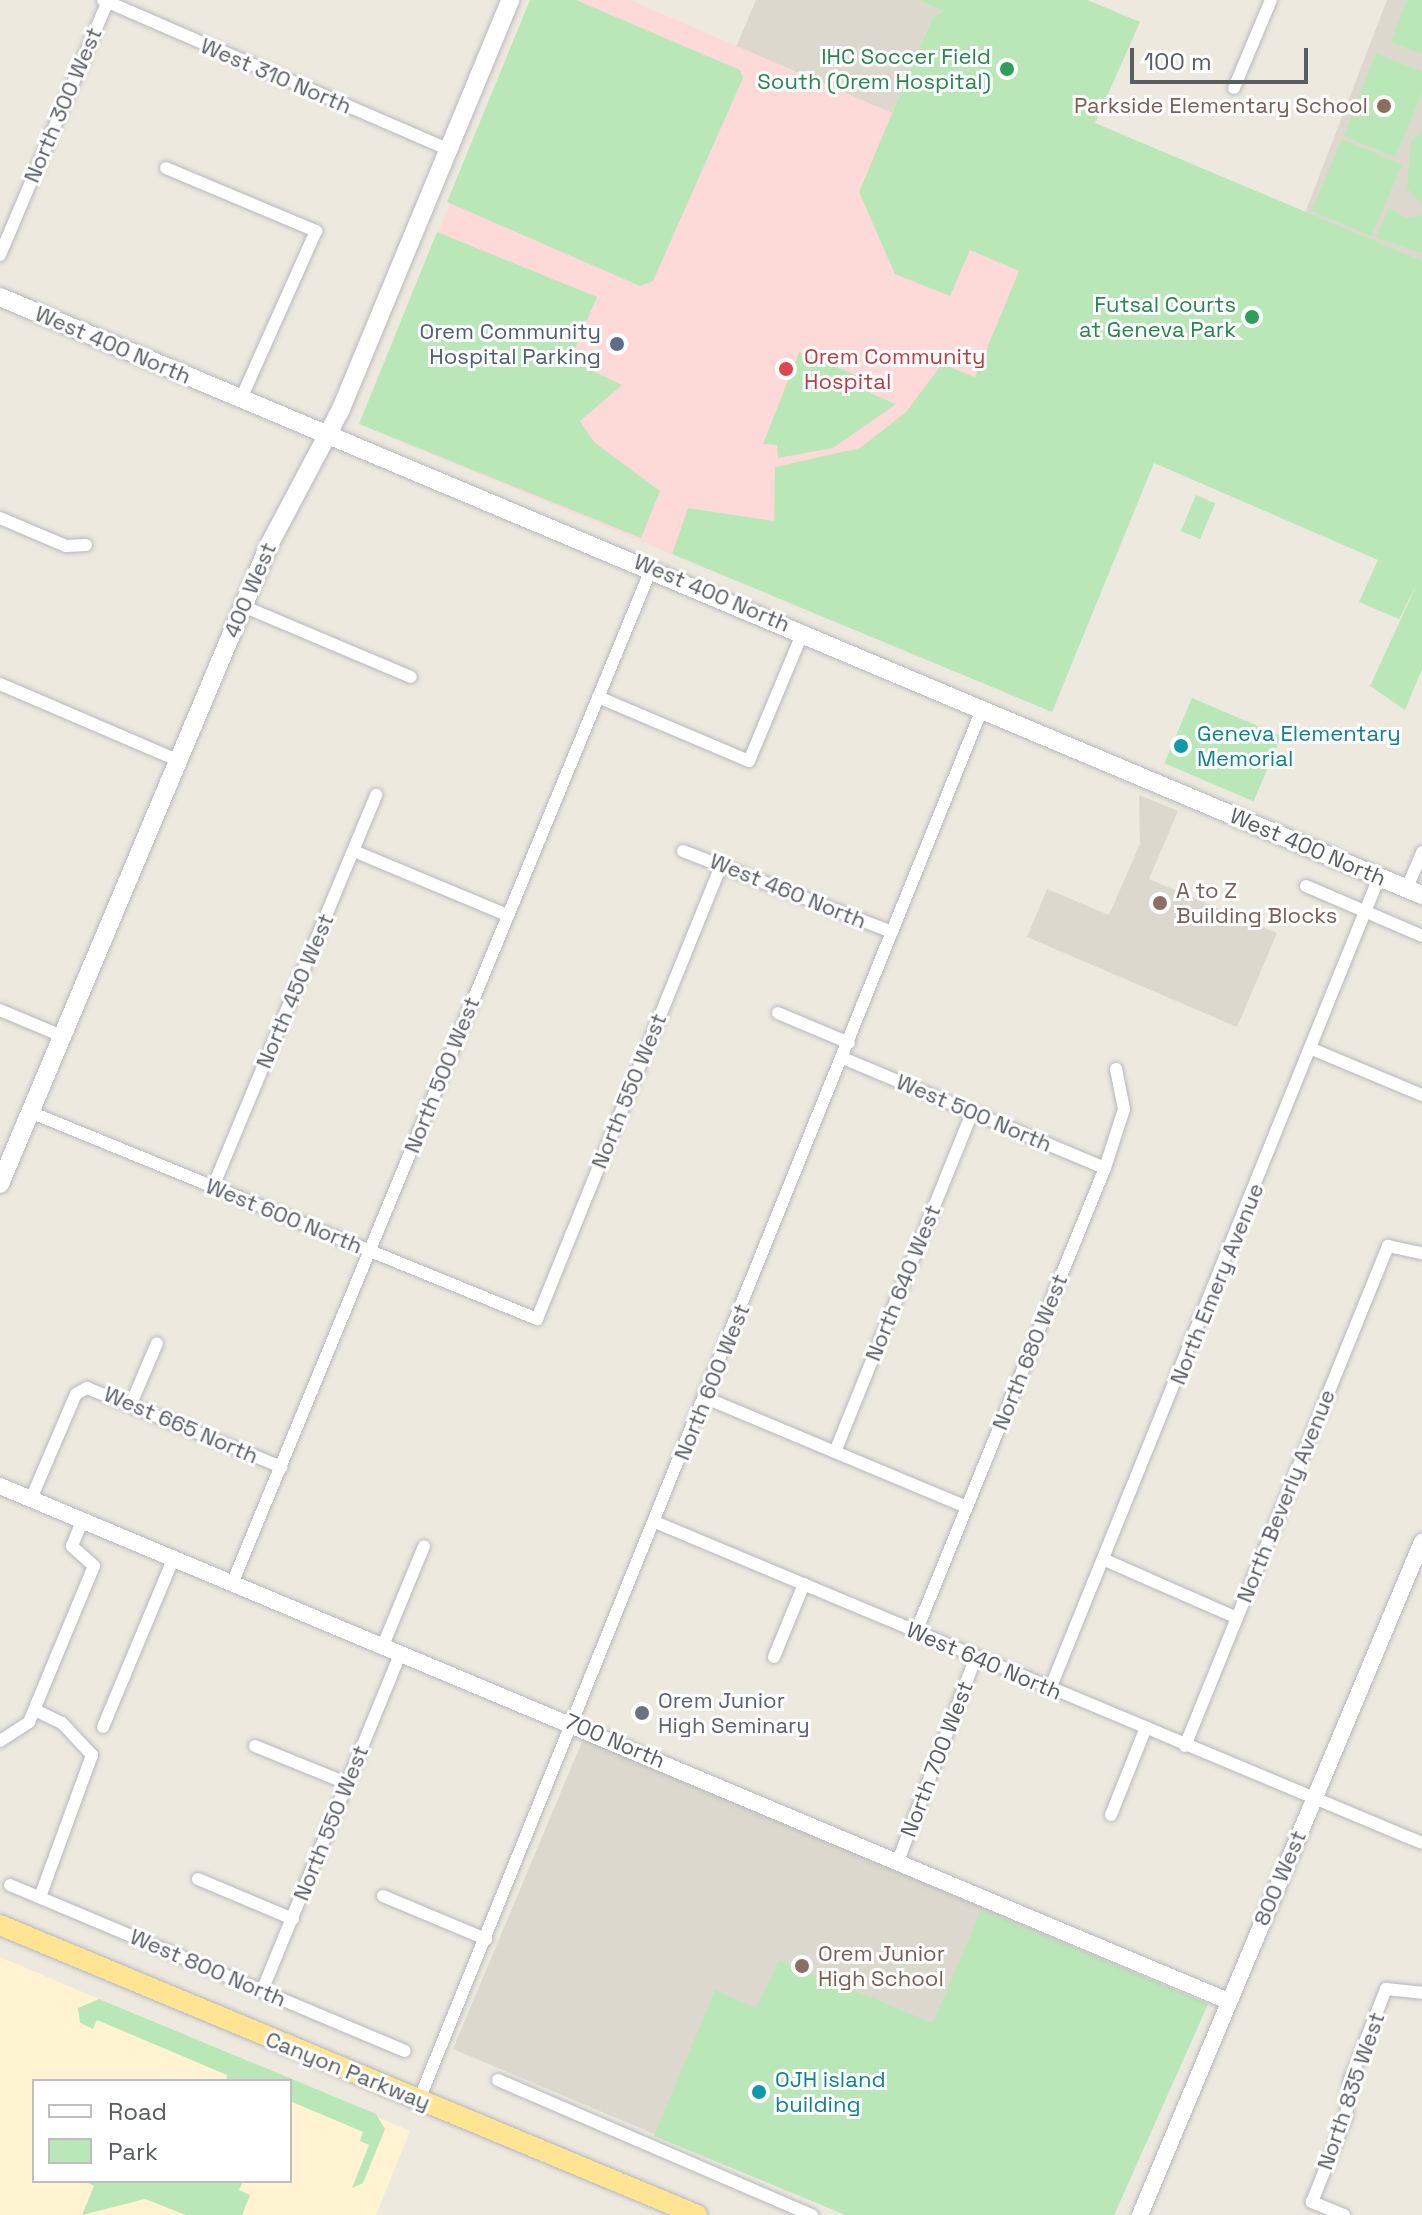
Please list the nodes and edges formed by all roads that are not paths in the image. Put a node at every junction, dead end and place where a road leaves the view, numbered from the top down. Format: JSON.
{"nodes":[{"id":1,"x":510,"y":0,"type":"edge"},
{"id":2,"x":1271,"y":0,"type":"edge"},
{"id":3,"x":106,"y":1,"type":"edge"},
{"id":4,"x":1234,"y":88,"type":"dead end"},
{"id":5,"x":450,"y":150,"type":"junction"},
{"id":6,"x":166,"y":168,"type":"dead end"},
{"id":7,"x":0,"y":255,"type":"edge"},
{"id":8,"x":0,"y":297,"type":"edge"},
{"id":9,"x":241,"y":399,"type":"junction"},
{"id":10,"x":326,"y":431,"type":"junction"},
{"id":11,"x":0,"y":518,"type":"edge"},
{"id":12,"x":86,"y":545,"type":"dead end"},
{"id":13,"x":652,"y":567,"type":"junction"},
{"id":14,"x":243,"y":606,"type":"junction"},
{"id":15,"x":803,"y":632,"type":"junction"},
{"id":16,"x":411,"y":677,"type":"dead end"},
{"id":17,"x":0,"y":684,"type":"edge"},
{"id":18,"x":598,"y":697,"type":"junction"},
{"id":19,"x":982,"y":709,"type":"junction"},
{"id":20,"x":177,"y":760,"type":"junction"},
{"id":21,"x":376,"y":795,"type":"dead end"},
{"id":22,"x":354,"y":851,"type":"junction"},
{"id":23,"x":683,"y":851,"type":"dead end"},
{"id":24,"x":1422,"y":852,"type":"edge"},
{"id":25,"x":722,"y":863,"type":"junction"},
{"id":26,"x":1379,"y":877,"type":"junction"},
{"id":27,"x":1306,"y":886,"type":"dead end"},
{"id":28,"x":1414,"y":891,"type":"edge"},
{"id":29,"x":1365,"y":912,"type":"junction"},
{"id":30,"x":507,"y":915,"type":"junction"},
{"id":31,"x":892,"y":932,"type":"junction"},
{"id":32,"x":1422,"y":936,"type":"edge"},
{"id":33,"x":0,"y":1010,"type":"edge"},
{"id":34,"x":778,"y":1013,"type":"dead end"},
{"id":35,"x":62,"y":1036,"type":"junction"},
{"id":36,"x":849,"y":1043,"type":"junction"},
{"id":37,"x":1312,"y":1049,"type":"junction"},
{"id":38,"x":843,"y":1058,"type":"junction"},
{"id":39,"x":1116,"y":1069,"type":"dead end"},
{"id":40,"x":1422,"y":1095,"type":"edge"},
{"id":41,"x":30,"y":1112,"type":"junction"},
{"id":42,"x":972,"y":1113,"type":"junction"},
{"id":43,"x":1105,"y":1168,"type":"junction"},
{"id":44,"x":0,"y":1184,"type":"edge"},
{"id":45,"x":213,"y":1187,"type":"junction"},
{"id":46,"x":371,"y":1251,"type":"junction"},
{"id":47,"x":1422,"y":1253,"type":"edge"},
{"id":48,"x":537,"y":1319,"type":"joint"},
{"id":49,"x":157,"y":1343,"type":"dead end"},
{"id":50,"x":706,"y":1398,"type":"junction"},
{"id":51,"x":131,"y":1404,"type":"junction"},
{"id":52,"x":835,"y":1452,"type":"junction"},
{"id":53,"x":282,"y":1467,"type":"junction"},
{"id":54,"x":0,"y":1486,"type":"edge"},
{"id":55,"x":31,"y":1499,"type":"junction"},
{"id":56,"x":966,"y":1507,"type":"junction"},
{"id":57,"x":82,"y":1521,"type":"junction"},
{"id":58,"x":655,"y":1522,"type":"junction"},
{"id":59,"x":1422,"y":1542,"type":"edge"},
{"id":60,"x":424,"y":1546,"type":"dead end"},
{"id":61,"x":173,"y":1560,"type":"junction"},
{"id":62,"x":1105,"y":1560,"type":"junction"},
{"id":63,"x":232,"y":1584,"type":"junction"},
{"id":64,"x":804,"y":1584,"type":"junction"},
{"id":65,"x":1237,"y":1618,"type":"junction"},
{"id":66,"x":916,"y":1632,"type":"junction"},
{"id":67,"x":382,"y":1648,"type":"junction"},
{"id":68,"x":400,"y":1655,"type":"junction"},
{"id":69,"x":774,"y":1657,"type":"dead end"},
{"id":70,"x":976,"y":1657,"type":"junction"},
{"id":71,"x":1050,"y":1689,"type":"junction"},
{"id":72,"x":35,"y":1710,"type":"junction"},
{"id":73,"x":573,"y":1723,"type":"junction"},
{"id":74,"x":103,"y":1727,"type":"dead end"},
{"id":75,"x":1145,"y":1730,"type":"junction"},
{"id":76,"x":0,"y":1741,"type":"edge"},
{"id":77,"x":255,"y":1746,"type":"dead end"},
{"id":78,"x":1185,"y":1746,"type":"junction"},
{"id":79,"x":346,"y":1783,"type":"junction"},
{"id":80,"x":1313,"y":1800,"type":"junction"},
{"id":81,"x":1111,"y":1815,"type":"dead end"},
{"id":82,"x":1422,"y":1843,"type":"edge"},
{"id":83,"x":898,"y":1861,"type":"junction"},
{"id":84,"x":198,"y":1879,"type":"dead end"},
{"id":85,"x":10,"y":1885,"type":"dead end"},
{"id":86,"x":383,"y":1896,"type":"dead end"},
{"id":87,"x":40,"y":1897,"type":"junction"},
{"id":88,"x":293,"y":1919,"type":"junction"},
{"id":89,"x":0,"y":1925,"type":"edge"},
{"id":90,"x":486,"y":1939,"type":"junction"},
{"id":91,"x":262,"y":1991,"type":"junction"},
{"id":92,"x":1422,"y":1993,"type":"edge"},
{"id":93,"x":1228,"y":2001,"type":"junction"},
{"id":94,"x":405,"y":2051,"type":"dead end"},
{"id":95,"x":498,"y":2080,"type":"dead end"},
{"id":96,"x":419,"y":2100,"type":"junction"},
{"id":97,"x":697,"y":2215,"type":"edge"},
{"id":98,"x":812,"y":2215,"type":"edge"},
{"id":99,"x":1140,"y":2215,"type":"edge"},
{"id":100,"x":1344,"y":2215,"type":"edge"}],
"edges":[{"from":1,"to":5,"type":"main road","name":"400 West"},
{"from":2,"to":4,"type":"street"},
{"from":3,"to":5,"type":"street","name":"West 310 North"},
{"from":3,"to":7,"type":"street","name":"North 300 West"},
{"from":5,"to":10,"type":"main road","name":"400 West"},
{"from":6,"to":9,"type":"street"},
{"from":8,"to":9,"type":"main road","name":"West 400 North"},
{"from":9,"to":10,"type":"main road","name":"West 400 North"},
{"from":10,"to":13,"type":"main road","name":"West 400 North"},
{"from":10,"to":14,"type":"main road","name":"400 West"},
{"from":11,"to":12,"type":"street"},
{"from":13,"to":15,"type":"main road","name":"West 400 North"},
{"from":13,"to":18,"type":"street","name":"North 500 West"},
{"from":14,"to":16,"type":"street"},
{"from":14,"to":20,"type":"main road","name":"400 West"},
{"from":15,"to":18,"type":"street"},
{"from":15,"to":19,"type":"main road","name":"West 400 North"},
{"from":17,"to":20,"type":"street"},
{"from":18,"to":30,"type":"street","name":"North 500 West"},
{"from":19,"to":26,"type":"main road","name":"West 400 North"},
{"from":19,"to":31,"type":"street","name":"North 600 West"},
{"from":20,"to":35,"type":"main road","name":"400 West"},
{"from":21,"to":22,"type":"street","name":"North 450 West"},
{"from":22,"to":30,"type":"street"},
{"from":22,"to":45,"type":"street","name":"North 450 West"},
{"from":23,"to":25,"type":"street","name":"West 460 North"},
{"from":24,"to":28,"type":"street"},
{"from":25,"to":31,"type":"street","name":"West 460 North"},
{"from":25,"to":48,"type":"street","name":"North 550 West"},
{"from":26,"to":28,"type":"main road","name":"West 400 North"},
{"from":26,"to":29,"type":"street","name":"North Emery Avenue"},
{"from":27,"to":29,"type":"street"},
{"from":29,"to":32,"type":"street"},
{"from":29,"to":37,"type":"street","name":"North Emery Avenue"},
{"from":30,"to":46,"type":"street","name":"North 500 West"},
{"from":31,"to":36,"type":"street","name":"North 600 West"},
{"from":33,"to":35,"type":"street"},
{"from":34,"to":36,"type":"street"},
{"from":35,"to":41,"type":"main road","name":"400 West"},
{"from":36,"to":38,"type":"street","name":"North 600 West"},
{"from":37,"to":40,"type":"street"},
{"from":37,"to":62,"type":"street","name":"North Emery Avenue"},
{"from":38,"to":42,"type":"street","name":"West 500 North"},
{"from":38,"to":50,"type":"street","name":"North 600 West"},
{"from":39,"to":43,"type":"street","name":"North 680 West"},
{"from":41,"to":44,"type":"main road","name":"400 West"},
{"from":41,"to":45,"type":"street","name":"West 600 North"},
{"from":42,"to":43,"type":"street","name":"West 500 North"},
{"from":42,"to":52,"type":"street","name":"North 640 West"},
{"from":43,"to":56,"type":"street","name":"North 680 West"},
{"from":45,"to":46,"type":"street","name":"West 600 North"},
{"from":46,"to":48,"type":"street","name":"West 600 North"},
{"from":46,"to":53,"type":"street","name":"North 500 West"},
{"from":47,"to":65,"type":"street","name":"North Beverly Avenue"},
{"from":49,"to":51,"type":"street"},
{"from":50,"to":52,"type":"street"},
{"from":50,"to":58,"type":"street","name":"North 600 West"},
{"from":51,"to":53,"type":"street","name":"West 665 North"},
{"from":51,"to":55,"type":"street","name":"West 665 North"},
{"from":52,"to":56,"type":"street"},
{"from":53,"to":63,"type":"street","name":"North 500 West"},
{"from":54,"to":55,"type":"street","name":"700 North"},
{"from":55,"to":57,"type":"street","name":"700 North"},
{"from":56,"to":66,"type":"street","name":"North 680 West"},
{"from":57,"to":61,"type":"street","name":"700 North"},
{"from":57,"to":72,"type":"street"},
{"from":58,"to":64,"type":"street","name":"West 640 North"},
{"from":58,"to":73,"type":"street","name":"North 600 West"},
{"from":59,"to":80,"type":"street","name":"800 West"},
{"from":60,"to":67,"type":"street"},
{"from":61,"to":63,"type":"street","name":"700 North"},
{"from":61,"to":74,"type":"street"},
{"from":62,"to":65,"type":"street"},
{"from":62,"to":71,"type":"street","name":"North Emery Avenue"},
{"from":63,"to":67,"type":"street","name":"700 North"},
{"from":64,"to":66,"type":"street","name":"West 640 North"},
{"from":64,"to":69,"type":"street"},
{"from":65,"to":78,"type":"street","name":"North Beverly Avenue"},
{"from":66,"to":70,"type":"street","name":"West 640 North"},
{"from":67,"to":68,"type":"street","name":"700 North"},
{"from":68,"to":73,"type":"street","name":"700 North"},
{"from":68,"to":79,"type":"street","name":"North 550 West"},
{"from":70,"to":71,"type":"street","name":"West 640 North"},
{"from":70,"to":83,"type":"street","name":"North 700 West"},
{"from":71,"to":75,"type":"street","name":"West 640 North"},
{"from":72,"to":76,"type":"street"},
{"from":72,"to":87,"type":"street"},
{"from":73,"to":83,"type":"street","name":"700 North"},
{"from":73,"to":90,"type":"street","name":"North 600 West"},
{"from":75,"to":78,"type":"street","name":"West 640 North"},
{"from":75,"to":81,"type":"street"},
{"from":77,"to":79,"type":"street"},
{"from":78,"to":80,"type":"street","name":"West 640 North"},
{"from":79,"to":88,"type":"street","name":"North 550 West"},
{"from":80,"to":82,"type":"street","name":"West 640 North"},
{"from":80,"to":93,"type":"street","name":"800 West"},
{"from":83,"to":93,"type":"street","name":"700 North"},
{"from":84,"to":88,"type":"street"},
{"from":85,"to":87,"type":"street","name":"West 800 North"},
{"from":86,"to":90,"type":"street"},
{"from":87,"to":91,"type":"street","name":"West 800 North"},
{"from":88,"to":91,"type":"street","name":"North 550 West"},
{"from":89,"to":96,"type":"highway","name":"Canyon Parkway"},
{"from":90,"to":96,"type":"street","name":"North 600 West"},
{"from":91,"to":94,"type":"street","name":"West 800 North"},
{"from":92,"to":100,"type":"street","name":"North 835 West"},
{"from":93,"to":99,"type":"street","name":"800 West"},
{"from":95,"to":98,"type":"street"},
{"from":96,"to":97,"type":"highway","name":"Canyon Parkway"}]}
